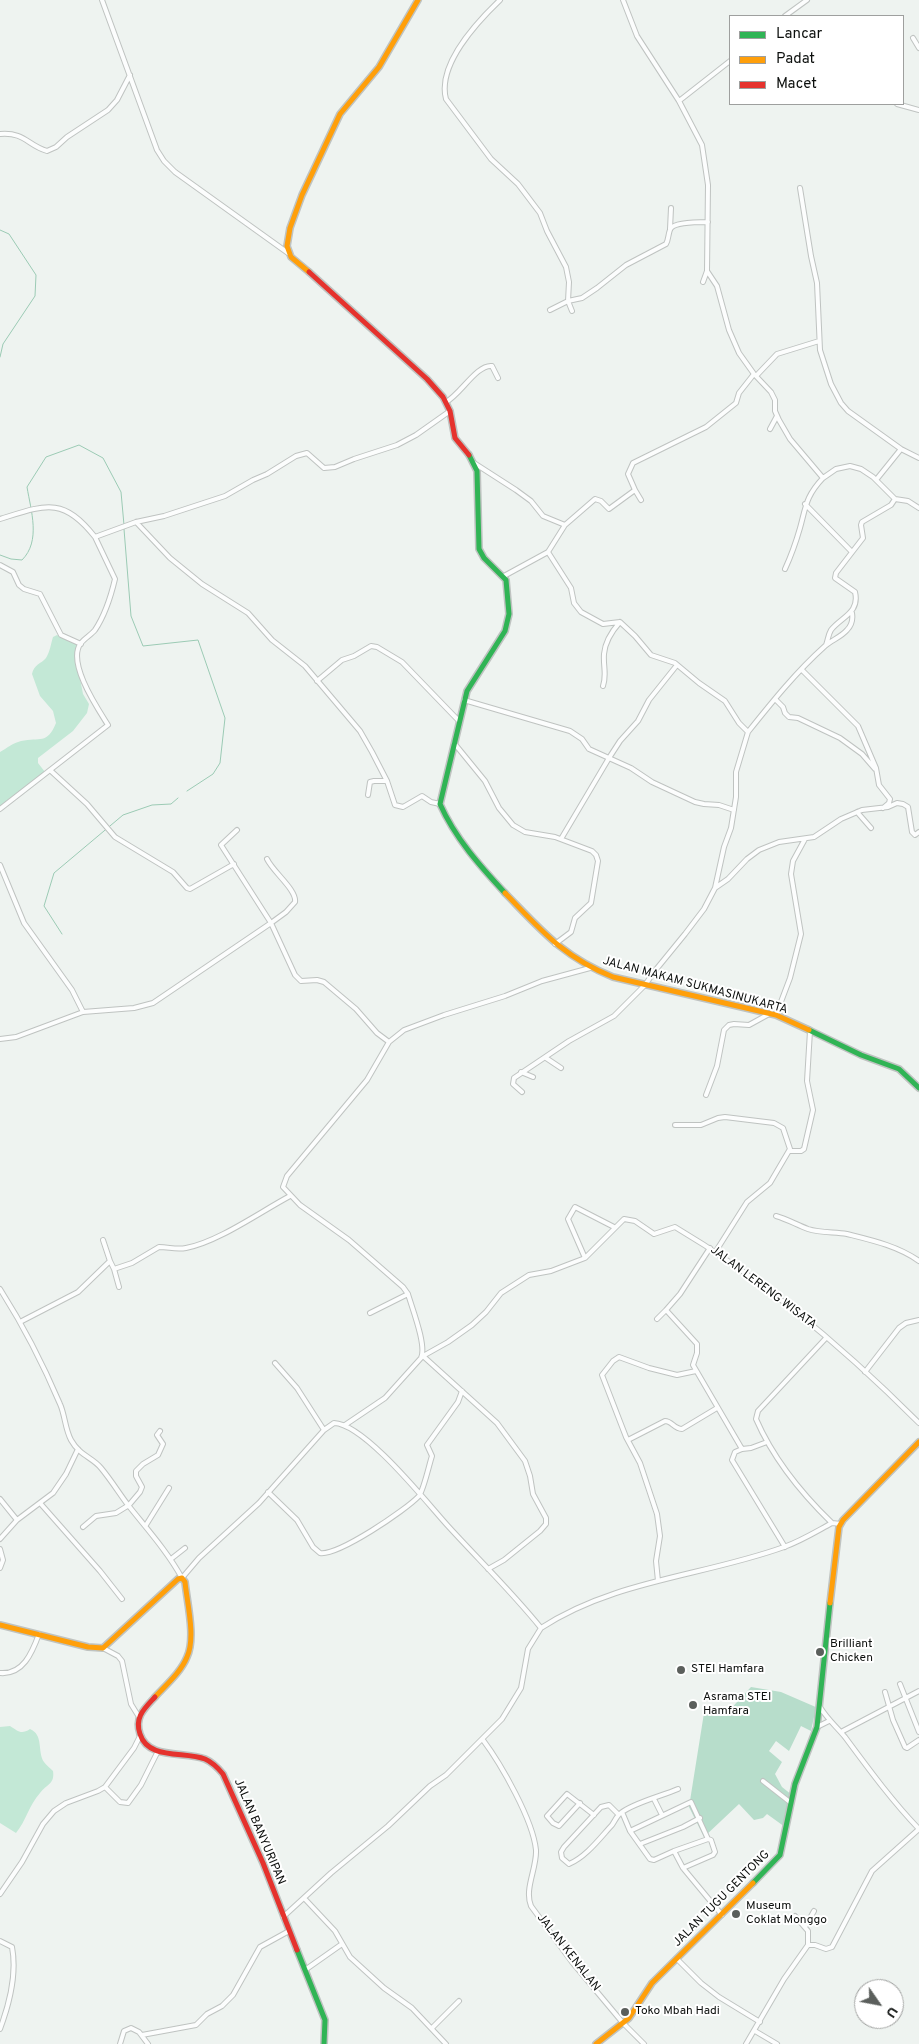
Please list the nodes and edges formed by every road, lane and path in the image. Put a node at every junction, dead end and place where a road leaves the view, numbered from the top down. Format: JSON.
{"nodes":[{"id":1,"x":102,"y":0,"type":"edge"},
{"id":2,"x":418,"y":0,"type":"edge"},
{"id":3,"x":500,"y":0,"type":"edge"},
{"id":4,"x":623,"y":0,"type":"edge"},
{"id":5,"x":807,"y":0,"type":"edge"},
{"id":6,"x":786,"y":15,"type":"edge"},
{"id":7,"x":913,"y":38,"type":"dead end"},
{"id":8,"x":919,"y":48,"type":"edge"},
{"id":9,"x":729,"y":62,"type":"edge"},
{"id":10,"x":130,"y":75,"type":"junction"},
{"id":11,"x":679,"y":101,"type":"junction"},
{"id":12,"x":901,"y":105,"type":"edge"},
{"id":13,"x":919,"y":110,"type":"edge"},
{"id":14,"x":0,"y":134,"type":"edge"},
{"id":15,"x":800,"y":188,"type":"dead end"},
{"id":16,"x":670,"y":208,"type":"dead end"},
{"id":17,"x":708,"y":222,"type":"junction"},
{"id":18,"x":670,"y":229,"type":"junction"},
{"id":19,"x":288,"y":253,"type":"junction"},
{"id":20,"x":707,"y":271,"type":"junction"},
{"id":21,"x":703,"y":282,"type":"dead end"},
{"id":22,"x":568,"y":301,"type":"junction"},
{"id":23,"x":550,"y":310,"type":"dead end"},
{"id":24,"x":572,"y":310,"type":"dead end"},
{"id":25,"x":819,"y":341,"type":"junction"},
{"id":26,"x":755,"y":375,"type":"junction"},
{"id":27,"x":498,"y":378,"type":"dead end"},
{"id":28,"x":446,"y":402,"type":"junction"},
{"id":29,"x":450,"y":411,"type":"junction"},
{"id":30,"x":777,"y":416,"type":"junction"},
{"id":31,"x":770,"y":429,"type":"dead end"},
{"id":32,"x":900,"y":450,"type":"junction"},
{"id":33,"x":919,"y":458,"type":"edge"},
{"id":34,"x":474,"y":464,"type":"junction"},
{"id":35,"x":823,"y":478,"type":"junction"},
{"id":36,"x":876,"y":480,"type":"junction"},
{"id":37,"x":635,"y":490,"type":"junction"},
{"id":38,"x":895,"y":499,"type":"junction"},
{"id":39,"x":641,"y":500,"type":"dead end"},
{"id":40,"x":805,"y":504,"type":"junction"},
{"id":41,"x":919,"y":508,"type":"edge"},
{"id":42,"x":0,"y":519,"type":"edge"},
{"id":43,"x":136,"y":522,"type":"junction"},
{"id":44,"x":565,"y":526,"type":"junction"},
{"id":45,"x":95,"y":537,"type":"junction"},
{"id":46,"x":548,"y":552,"type":"junction"},
{"id":47,"x":852,"y":552,"type":"junction"},
{"id":48,"x":0,"y":565,"type":"edge"},
{"id":49,"x":785,"y":569,"type":"dead end"},
{"id":50,"x":504,"y":576,"type":"junction"},
{"id":51,"x":852,"y":612,"type":"junction"},
{"id":52,"x":620,"y":622,"type":"junction"},
{"id":53,"x":81,"y":644,"type":"junction"},
{"id":54,"x":826,"y":645,"type":"junction"},
{"id":55,"x":676,"y":665,"type":"junction"},
{"id":56,"x":802,"y":670,"type":"junction"},
{"id":57,"x":317,"y":681,"type":"junction"},
{"id":58,"x":602,"y":686,"type":"dead end"},
{"id":59,"x":464,"y":700,"type":"junction"},
{"id":60,"x":776,"y":700,"type":"junction"},
{"id":61,"x":459,"y":721,"type":"junction"},
{"id":62,"x":748,"y":732,"type":"junction"},
{"id":63,"x":454,"y":743,"type":"junction"},
{"id":64,"x":609,"y":758,"type":"junction"},
{"id":65,"x":51,"y":771,"type":"junction"},
{"id":66,"x":876,"y":771,"type":"junction"},
{"id":67,"x":387,"y":782,"type":"junction"},
{"id":68,"x":368,"y":796,"type":"dead end"},
{"id":69,"x":440,"y":804,"type":"junction"},
{"id":70,"x":883,"y":808,"type":"junction"},
{"id":71,"x":0,"y":809,"type":"edge"},
{"id":72,"x":734,"y":810,"type":"junction"},
{"id":73,"x":857,"y":812,"type":"junction"},
{"id":74,"x":871,"y":828,"type":"dead end"},
{"id":75,"x":237,"y":830,"type":"dead end"},
{"id":76,"x":919,"y":832,"type":"edge"},
{"id":77,"x":561,"y":839,"type":"junction"},
{"id":78,"x":805,"y":839,"type":"junction"},
{"id":79,"x":267,"y":859,"type":"dead end"},
{"id":80,"x":234,"y":864,"type":"junction"},
{"id":81,"x":0,"y":865,"type":"edge"},
{"id":82,"x":715,"y":888,"type":"junction"},
{"id":83,"x":271,"y":923,"type":"junction"},
{"id":84,"x":555,"y":944,"type":"junction"},
{"id":85,"x":590,"y":968,"type":"junction"},
{"id":86,"x":645,"y":985,"type":"junction"},
{"id":87,"x":83,"y":1012,"type":"junction"},
{"id":88,"x":773,"y":1014,"type":"junction"},
{"id":89,"x":810,"y":1031,"type":"junction"},
{"id":90,"x":0,"y":1039,"type":"edge"},
{"id":91,"x":389,"y":1042,"type":"junction"},
{"id":92,"x":546,"y":1058,"type":"junction"},
{"id":93,"x":562,"y":1068,"type":"dead end"},
{"id":94,"x":521,"y":1072,"type":"junction"},
{"id":95,"x":533,"y":1077,"type":"dead end"},
{"id":96,"x":919,"y":1088,"type":"edge"},
{"id":97,"x":522,"y":1092,"type":"dead end"},
{"id":98,"x":706,"y":1095,"type":"dead end"},
{"id":99,"x":675,"y":1125,"type":"dead end"},
{"id":100,"x":789,"y":1151,"type":"junction"},
{"id":101,"x":290,"y":1196,"type":"junction"},
{"id":102,"x":776,"y":1216,"type":"dead end"},
{"id":103,"x":614,"y":1227,"type":"junction"},
{"id":104,"x":103,"y":1240,"type":"dead end"},
{"id":105,"x":710,"y":1248,"type":"junction"},
{"id":106,"x":716,"y":1251,"type":"junction"},
{"id":107,"x":585,"y":1258,"type":"junction"},
{"id":108,"x":110,"y":1261,"type":"junction"},
{"id":109,"x":919,"y":1261,"type":"edge"},
{"id":110,"x":114,"y":1269,"type":"junction"},
{"id":111,"x":119,"y":1287,"type":"dead end"},
{"id":112,"x":0,"y":1290,"type":"edge"},
{"id":113,"x":408,"y":1294,"type":"junction"},
{"id":114,"x":666,"y":1310,"type":"junction"},
{"id":115,"x":370,"y":1313,"type":"dead end"},
{"id":116,"x":657,"y":1319,"type":"dead end"},
{"id":117,"x":919,"y":1320,"type":"edge"},
{"id":118,"x":20,"y":1322,"type":"junction"},
{"id":119,"x":826,"y":1338,"type":"junction"},
{"id":120,"x":423,"y":1356,"type":"junction"},
{"id":121,"x":275,"y":1363,"type":"dead end"},
{"id":122,"x":696,"y":1371,"type":"junction"},
{"id":123,"x":865,"y":1372,"type":"junction"},
{"id":124,"x":462,"y":1391,"type":"junction"},
{"id":125,"x":716,"y":1408,"type":"junction"},
{"id":126,"x":919,"y":1423,"type":"edge"},
{"id":127,"x":345,"y":1425,"type":"junction"},
{"id":128,"x":324,"y":1430,"type":"junction"},
{"id":129,"x":160,"y":1431,"type":"dead end"},
{"id":130,"x":628,"y":1440,"type":"junction"},
{"id":131,"x":767,"y":1442,"type":"junction"},
{"id":132,"x":919,"y":1442,"type":"edge"},
{"id":133,"x":78,"y":1449,"type":"junction"},
{"id":134,"x":742,"y":1449,"type":"junction"},
{"id":135,"x":169,"y":1488,"type":"dead end"},
{"id":136,"x":268,"y":1492,"type":"junction"},
{"id":137,"x":420,"y":1494,"type":"junction"},
{"id":138,"x":0,"y":1499,"type":"edge"},
{"id":139,"x":40,"y":1503,"type":"junction"},
{"id":140,"x":129,"y":1505,"type":"junction"},
{"id":141,"x":17,"y":1520,"type":"junction"},
{"id":142,"x":832,"y":1523,"type":"junction"},
{"id":143,"x":841,"y":1524,"type":"junction"},
{"id":144,"x":146,"y":1525,"type":"junction"},
{"id":145,"x":83,"y":1527,"type":"dead end"},
{"id":146,"x":0,"y":1538,"type":"edge"},
{"id":147,"x":784,"y":1547,"type":"junction"},
{"id":148,"x":185,"y":1548,"type":"dead end"},
{"id":149,"x":0,"y":1549,"type":"edge"},
{"id":150,"x":171,"y":1559,"type":"junction"},
{"id":151,"x":0,"y":1568,"type":"edge"},
{"id":152,"x":488,"y":1569,"type":"junction"},
{"id":153,"x":182,"y":1578,"type":"junction"},
{"id":154,"x":658,"y":1581,"type":"junction"},
{"id":155,"x":122,"y":1599,"type":"dead end"},
{"id":156,"x":0,"y":1625,"type":"edge"},
{"id":157,"x":541,"y":1628,"type":"junction"},
{"id":158,"x":39,"y":1634,"type":"junction"},
{"id":159,"x":103,"y":1648,"type":"junction"},
{"id":160,"x":0,"y":1673,"type":"edge"},
{"id":161,"x":900,"y":1684,"type":"dead end"},
{"id":162,"x":919,"y":1691,"type":"edge"},
{"id":163,"x":885,"y":1692,"type":"dead end"},
{"id":164,"x":905,"y":1699,"type":"junction"},
{"id":165,"x":820,"y":1707,"type":"junction"},
{"id":166,"x":890,"y":1707,"type":"junction"},
{"id":167,"x":139,"y":1717,"type":"junction"},
{"id":168,"x":829,"y":1721,"type":"junction"},
{"id":169,"x":817,"y":1727,"type":"junction"},
{"id":170,"x":841,"y":1732,"type":"junction"},
{"id":171,"x":919,"y":1732,"type":"edge"},
{"id":172,"x":140,"y":1736,"type":"junction"},
{"id":173,"x":483,"y":1740,"type":"junction"},
{"id":174,"x":919,"y":1740,"type":"edge"},
{"id":175,"x":158,"y":1751,"type":"junction"},
{"id":176,"x":763,"y":1781,"type":"dead end"},
{"id":177,"x":104,"y":1787,"type":"junction"},
{"id":178,"x":678,"y":1789,"type":"dead end"},
{"id":179,"x":654,"y":1799,"type":"junction"},
{"id":180,"x":580,"y":1803,"type":"junction"},
{"id":181,"x":791,"y":1803,"type":"junction"},
{"id":182,"x":620,"y":1813,"type":"junction"},
{"id":183,"x":594,"y":1815,"type":"junction"},
{"id":184,"x":662,"y":1815,"type":"junction"},
{"id":185,"x":700,"y":1818,"type":"junction"},
{"id":186,"x":919,"y":1829,"type":"edge"},
{"id":187,"x":630,"y":1831,"type":"junction"},
{"id":188,"x":708,"y":1839,"type":"junction"},
{"id":189,"x":640,"y":1844,"type":"junction"},
{"id":190,"x":674,"y":1851,"type":"junction"},
{"id":191,"x":683,"y":1868,"type":"junction"},
{"id":192,"x":0,"y":1894,"type":"edge"},
{"id":193,"x":304,"y":1898,"type":"junction"},
{"id":194,"x":814,"y":1911,"type":"dead end"},
{"id":195,"x":722,"y":1915,"type":"junction"},
{"id":196,"x":795,"y":1916,"type":"dead end"},
{"id":197,"x":283,"y":1917,"type":"junction"},
{"id":198,"x":804,"y":1927,"type":"junction"},
{"id":199,"x":289,"y":1931,"type":"junction"},
{"id":200,"x":0,"y":1941,"type":"edge"},
{"id":201,"x":342,"y":1944,"type":"junction"},
{"id":202,"x":808,"y":1945,"type":"junction"},
{"id":203,"x":677,"y":1959,"type":"junction"},
{"id":204,"x":305,"y":1970,"type":"junction"},
{"id":205,"x":459,"y":2001,"type":"dead end"},
{"id":206,"x":760,"y":2022,"type":"junction"},
{"id":207,"x":623,"y":2023,"type":"junction"},
{"id":208,"x":432,"y":2028,"type":"junction"},
{"id":209,"x":0,"y":2029,"type":"edge"},
{"id":210,"x":755,"y":2031,"type":"junction"},
{"id":211,"x":142,"y":2034,"type":"junction"},
{"id":212,"x":120,"y":2044,"type":"edge"},
{"id":213,"x":148,"y":2044,"type":"edge"},
{"id":214,"x":324,"y":2044,"type":"edge"},
{"id":215,"x":446,"y":2044,"type":"edge"},
{"id":216,"x":596,"y":2044,"type":"edge"},
{"id":217,"x":644,"y":2044,"type":"edge"},
{"id":218,"x":746,"y":2044,"type":"edge"},
{"id":219,"x":777,"y":2044,"type":"edge"}],
"edges":[{"from":1,"to":10,"type":"street"},
{"from":2,"to":19,"type":"street"},
{"from":3,"to":22,"type":"street"},
{"from":4,"to":11,"type":"street"},
{"from":5,"to":6,"type":"street"},
{"from":7,"to":8,"type":"street"},
{"from":9,"to":11,"type":"street"},
{"from":10,"to":14,"type":"street"},
{"from":10,"to":19,"type":"street"},
{"from":11,"to":17,"type":"street"},
{"from":12,"to":13,"type":"street"},
{"from":15,"to":25,"type":"street"},
{"from":16,"to":18,"type":"street"},
{"from":17,"to":18,"type":"street"},
{"from":17,"to":20,"type":"street"},
{"from":18,"to":22,"type":"street"},
{"from":19,"to":28,"type":"street"},
{"from":20,"to":21,"type":"street"},
{"from":20,"to":26,"type":"street"},
{"from":22,"to":23,"type":"street"},
{"from":22,"to":24,"type":"street"},
{"from":25,"to":26,"type":"street"},
{"from":25,"to":32,"type":"street"},
{"from":26,"to":30,"type":"street"},
{"from":26,"to":37,"type":"street"},
{"from":27,"to":28,"type":"street"},
{"from":28,"to":29,"type":"street"},
{"from":29,"to":34,"type":"street"},
{"from":29,"to":43,"type":"street"},
{"from":30,"to":31,"type":"street"},
{"from":30,"to":35,"type":"street"},
{"from":32,"to":33,"type":"street"},
{"from":32,"to":36,"type":"street"},
{"from":34,"to":44,"type":"street"},
{"from":34,"to":50,"type":"street"},
{"from":35,"to":36,"type":"street"},
{"from":35,"to":40,"type":"street"},
{"from":36,"to":38,"type":"street"},
{"from":37,"to":39,"type":"street"},
{"from":37,"to":44,"type":"street"},
{"from":38,"to":41,"type":"street"},
{"from":38,"to":47,"type":"street"},
{"from":40,"to":47,"type":"street"},
{"from":40,"to":49,"type":"street"},
{"from":42,"to":45,"type":"street"},
{"from":43,"to":45,"type":"street"},
{"from":43,"to":57,"type":"street"},
{"from":44,"to":46,"type":"street"},
{"from":45,"to":53,"type":"street"},
{"from":46,"to":50,"type":"street"},
{"from":46,"to":52,"type":"street"},
{"from":47,"to":51,"type":"street"},
{"from":48,"to":53,"type":"street"},
{"from":50,"to":59,"type":"street"},
{"from":51,"to":54,"type":"street"},
{"from":51,"to":54,"type":"street"},
{"from":52,"to":55,"type":"street"},
{"from":52,"to":58,"type":"street"},
{"from":53,"to":65,"type":"street"},
{"from":54,"to":56,"type":"street"},
{"from":55,"to":62,"type":"street"},
{"from":55,"to":64,"type":"street"},
{"from":56,"to":60,"type":"street"},
{"from":56,"to":66,"type":"street"},
{"from":57,"to":61,"type":"street"},
{"from":57,"to":67,"type":"street"},
{"from":59,"to":61,"type":"street"},
{"from":59,"to":64,"type":"street"},
{"from":60,"to":62,"type":"street"},
{"from":60,"to":66,"type":"street"},
{"from":61,"to":63,"type":"street"},
{"from":62,"to":72,"type":"street"},
{"from":63,"to":69,"type":"street"},
{"from":63,"to":77,"type":"street"},
{"from":64,"to":72,"type":"street"},
{"from":64,"to":77,"type":"street"},
{"from":65,"to":71,"type":"street"},
{"from":65,"to":80,"type":"street"},
{"from":66,"to":70,"type":"street"},
{"from":67,"to":68,"type":"street"},
{"from":67,"to":69,"type":"street"},
{"from":69,"to":84,"type":"street","name":"JALAN MAKAM SUKMASINUKARTA"},
{"from":70,"to":73,"type":"street"},
{"from":70,"to":76,"type":"street"},
{"from":72,"to":82,"type":"street"},
{"from":73,"to":74,"type":"street"},
{"from":73,"to":78,"type":"street"},
{"from":75,"to":80,"type":"street"},
{"from":77,"to":84,"type":"street"},
{"from":78,"to":82,"type":"street"},
{"from":78,"to":88,"type":"street"},
{"from":79,"to":83,"type":"street"},
{"from":80,"to":83,"type":"street"},
{"from":81,"to":87,"type":"street"},
{"from":82,"to":86,"type":"street"},
{"from":83,"to":87,"type":"street"},
{"from":83,"to":91,"type":"street"},
{"from":84,"to":85,"type":"street","name":"JALAN MAKAM SUKMASINUKARTA"},
{"from":85,"to":86,"type":"street","name":"JALAN MAKAM SUKMASINUKARTA"},
{"from":85,"to":91,"type":"street"},
{"from":86,"to":88,"type":"street","name":"JALAN MAKAM SUKMASINUKARTA"},
{"from":86,"to":92,"type":"street"},
{"from":87,"to":90,"type":"street"},
{"from":88,"to":89,"type":"street","name":"JALAN MAKAM SUKMASINUKARTA"},
{"from":88,"to":98,"type":"street"},
{"from":89,"to":96,"type":"street","name":"JALAN MAKAM SUKMASINUKARTA"},
{"from":89,"to":100,"type":"street"},
{"from":91,"to":101,"type":"street"},
{"from":92,"to":93,"type":"street"},
{"from":92,"to":94,"type":"street"},
{"from":94,"to":95,"type":"street"},
{"from":94,"to":97,"type":"street"},
{"from":99,"to":100,"type":"street"},
{"from":100,"to":106,"type":"street"},
{"from":101,"to":110,"type":"street"},
{"from":101,"to":113,"type":"street"},
{"from":102,"to":109,"type":"street"},
{"from":103,"to":105,"type":"street","name":"JALAN LERENG WISATA"},
{"from":103,"to":107,"type":"street"},
{"from":103,"to":107,"type":"street"},
{"from":104,"to":108,"type":"street"},
{"from":105,"to":106,"type":"street","name":"JALAN LERENG WISATA"},
{"from":105,"to":114,"type":"street"},
{"from":106,"to":119,"type":"street","name":"JALAN LERENG WISATA"},
{"from":107,"to":120,"type":"street"},
{"from":108,"to":110,"type":"street"},
{"from":108,"to":118,"type":"street"},
{"from":110,"to":111,"type":"street"},
{"from":112,"to":118,"type":"street"},
{"from":113,"to":115,"type":"street"},
{"from":113,"to":120,"type":"street"},
{"from":114,"to":116,"type":"street"},
{"from":114,"to":122,"type":"street"},
{"from":117,"to":123,"type":"street"},
{"from":118,"to":133,"type":"street"},
{"from":119,"to":123,"type":"street","name":"JALAN LERENG WISATA"},
{"from":119,"to":131,"type":"street"},
{"from":120,"to":124,"type":"street"},
{"from":120,"to":127,"type":"street"},
{"from":121,"to":128,"type":"street"},
{"from":122,"to":125,"type":"street"},
{"from":122,"to":130,"type":"street"},
{"from":123,"to":126,"type":"street","name":"JALAN LERENG WISATA"},
{"from":124,"to":137,"type":"street"},
{"from":124,"to":152,"type":"street"},
{"from":125,"to":130,"type":"street"},
{"from":125,"to":134,"type":"street"},
{"from":127,"to":128,"type":"street"},
{"from":127,"to":137,"type":"street"},
{"from":128,"to":136,"type":"street"},
{"from":129,"to":140,"type":"street"},
{"from":130,"to":154,"type":"street"},
{"from":131,"to":134,"type":"street"},
{"from":131,"to":142,"type":"street"},
{"from":132,"to":143,"type":"street"},
{"from":133,"to":139,"type":"street"},
{"from":133,"to":140,"type":"street"},
{"from":134,"to":147,"type":"street"},
{"from":135,"to":144,"type":"street"},
{"from":136,"to":137,"type":"street"},
{"from":136,"to":153,"type":"street"},
{"from":137,"to":152,"type":"street"},
{"from":138,"to":141,"type":"street"},
{"from":139,"to":141,"type":"street"},
{"from":139,"to":155,"type":"street"},
{"from":140,"to":144,"type":"street"},
{"from":140,"to":145,"type":"street"},
{"from":141,"to":146,"type":"street"},
{"from":142,"to":143,"type":"street"},
{"from":142,"to":147,"type":"street"},
{"from":143,"to":165,"type":"street","name":"JALAN TUGU GENTONG"},
{"from":144,"to":150,"type":"street"},
{"from":147,"to":154,"type":"street"},
{"from":148,"to":150,"type":"street"},
{"from":149,"to":151,"type":"street"},
{"from":150,"to":153,"type":"street"},
{"from":152,"to":157,"type":"street"},
{"from":153,"to":159,"type":"street"},
{"from":153,"to":167,"type":"street"},
{"from":154,"to":157,"type":"street"},
{"from":156,"to":158,"type":"street"},
{"from":157,"to":173,"type":"street"},
{"from":158,"to":159,"type":"street"},
{"from":158,"to":160,"type":"street"},
{"from":159,"to":167,"type":"street"},
{"from":161,"to":164,"type":"street"},
{"from":162,"to":164,"type":"street"},
{"from":163,"to":166,"type":"street"},
{"from":164,"to":166,"type":"street"},
{"from":164,"to":171,"type":"street"},
{"from":165,"to":168,"type":"street"},
{"from":165,"to":169,"type":"street","name":"JALAN TUGU GENTONG"},
{"from":166,"to":170,"type":"street"},
{"from":166,"to":174,"type":"street"},
{"from":167,"to":172,"type":"street"},
{"from":168,"to":169,"type":"street"},
{"from":168,"to":170,"type":"street"},
{"from":169,"to":181,"type":"street","name":"JALAN TUGU GENTONG"},
{"from":170,"to":186,"type":"street"},
{"from":172,"to":175,"type":"street"},
{"from":172,"to":177,"type":"street"},
{"from":173,"to":193,"type":"street"},
{"from":173,"to":207,"type":"street","name":"JALAN KENALAN"},
{"from":175,"to":177,"type":"street"},
{"from":175,"to":197,"type":"street","name":"JALAN BANYURIPAN"},
{"from":176,"to":181,"type":"street"},
{"from":177,"to":192,"type":"street"},
{"from":178,"to":179,"type":"street"},
{"from":179,"to":182,"type":"street"},
{"from":179,"to":184,"type":"street"},
{"from":180,"to":180,"type":"street"},
{"from":180,"to":183,"type":"street"},
{"from":181,"to":195,"type":"street","name":"JALAN TUGU GENTONG"},
{"from":182,"to":183,"type":"street"},
{"from":182,"to":183,"type":"street"},
{"from":182,"to":187,"type":"street"},
{"from":184,"to":185,"type":"street"},
{"from":184,"to":187,"type":"street"},
{"from":185,"to":188,"type":"street"},
{"from":185,"to":189,"type":"street"},
{"from":186,"to":202,"type":"street"},
{"from":187,"to":189,"type":"street"},
{"from":188,"to":190,"type":"street"},
{"from":188,"to":191,"type":"street"},
{"from":189,"to":190,"type":"street"},
{"from":190,"to":191,"type":"street"},
{"from":191,"to":195,"type":"street"},
{"from":193,"to":197,"type":"street"},
{"from":193,"to":201,"type":"street"},
{"from":194,"to":198,"type":"street"},
{"from":195,"to":203,"type":"street","name":"JALAN TUGU GENTONG"},
{"from":196,"to":198,"type":"street"},
{"from":197,"to":199,"type":"street","name":"JALAN BANYURIPAN"},
{"from":198,"to":202,"type":"street"},
{"from":199,"to":204,"type":"street","name":"JALAN BANYURIPAN"},
{"from":199,"to":211,"type":"street"},
{"from":200,"to":209,"type":"street"},
{"from":201,"to":204,"type":"street"},
{"from":201,"to":208,"type":"street"},
{"from":202,"to":206,"type":"street"},
{"from":203,"to":206,"type":"street"},
{"from":203,"to":207,"type":"street","name":"JALAN TUGU GENTONG"},
{"from":204,"to":214,"type":"street","name":"JALAN BANYURIPAN"},
{"from":205,"to":208,"type":"street"},
{"from":206,"to":210,"type":"street"},
{"from":207,"to":216,"type":"street","name":"JALAN TUGU GENTONG"},
{"from":207,"to":217,"type":"street","name":"JALAN KENALAN"},
{"from":208,"to":215,"type":"street"},
{"from":210,"to":218,"type":"street"},
{"from":210,"to":219,"type":"street"},
{"from":211,"to":212,"type":"street"},
{"from":211,"to":213,"type":"street"}]}
